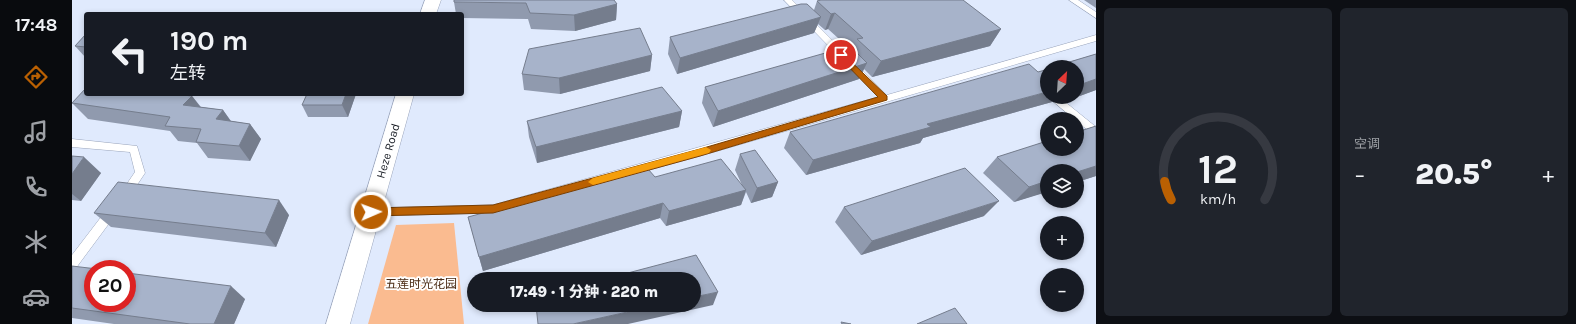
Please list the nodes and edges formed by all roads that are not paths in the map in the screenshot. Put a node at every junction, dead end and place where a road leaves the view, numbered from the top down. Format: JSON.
{"nodes":[{"id":1,"x":432,"y":0,"type":"edge"},
{"id":2,"x":788,"y":0,"type":"edge"},
{"id":3,"x":1073,"y":0,"type":"edge"},
{"id":4,"x":429,"y":12,"type":"edge"},
{"id":5,"x":1096,"y":16,"type":"edge"},
{"id":6,"x":1096,"y":38,"type":"edge"},
{"id":7,"x":404,"y":96,"type":"edge"},
{"id":8,"x":884,"y":98,"type":"junction"},
{"id":9,"x":1062,"y":104,"type":"edge"},
{"id":10,"x":1096,"y":132,"type":"edge"},
{"id":11,"x":72,"y":143,"type":"edge"},
{"id":12,"x":371,"y":212,"type":"junction"},
{"id":13,"x":72,"y":264,"type":"edge"},
{"id":14,"x":338,"y":324,"type":"edge"}],
"edges":[{"from":1,"to":4,"type":"street"},
{"from":2,"to":8,"type":"lane"},
{"from":3,"to":5,"type":"lane"},
{"from":6,"to":8,"type":"lane"},
{"from":7,"to":12,"type":"street","name":"Heze Road"},
{"from":8,"to":12,"type":"lane"},
{"from":9,"to":10,"type":"lane"},
{"from":11,"to":13,"type":"lane"},
{"from":12,"to":14,"type":"street","name":"Heze Road"}]}
